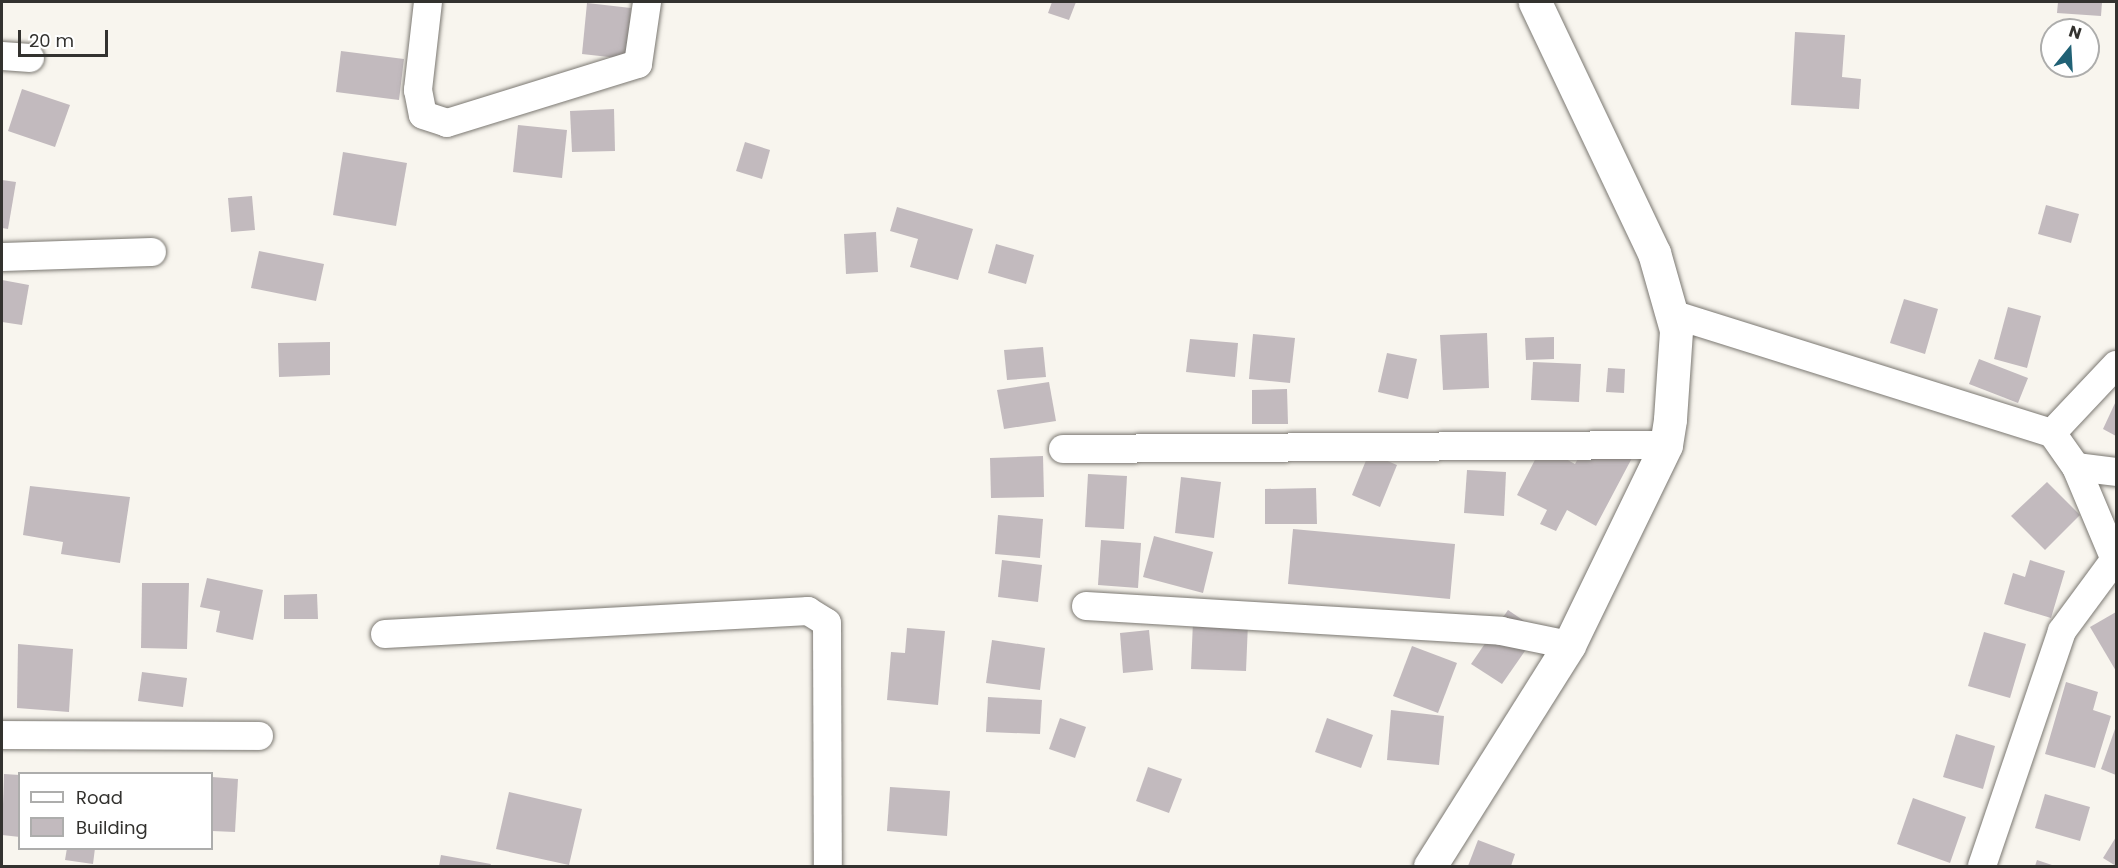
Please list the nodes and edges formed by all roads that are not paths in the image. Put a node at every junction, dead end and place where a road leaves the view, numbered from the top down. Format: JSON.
{"nodes":[{"id":1,"x":428,"y":2,"type":"edge"},
{"id":2,"x":647,"y":2,"type":"edge"},
{"id":3,"x":1535,"y":2,"type":"edge"},
{"id":4,"x":2,"y":56,"type":"edge"},
{"id":5,"x":30,"y":58,"type":"dead end"},
{"id":6,"x":152,"y":252,"type":"dead end"},
{"id":7,"x":2,"y":257,"type":"edge"},
{"id":8,"x":1672,"y":314,"type":"junction"},
{"id":9,"x":2116,"y":365,"type":"edge"},
{"id":10,"x":2052,"y":433,"type":"junction"},
{"id":11,"x":1666,"y":445,"type":"junction"},
{"id":12,"x":1063,"y":449,"type":"dead end"},
{"id":13,"x":2076,"y":468,"type":"junction"},
{"id":14,"x":2116,"y":472,"type":"edge"},
{"id":15,"x":2116,"y":560,"type":"edge"},
{"id":16,"x":1086,"y":606,"type":"dead end"},
{"id":17,"x":386,"y":634,"type":"dead end"},
{"id":18,"x":1569,"y":645,"type":"junction"},
{"id":19,"x":2,"y":735,"type":"edge"},
{"id":20,"x":259,"y":736,"type":"dead end"},
{"id":21,"x":828,"y":867,"type":"edge"},
{"id":22,"x":1430,"y":867,"type":"edge"},
{"id":23,"x":1982,"y":867,"type":"edge"}],
"edges":[{"from":1,"to":2,"type":"street"},
{"from":3,"to":8,"type":"street"},
{"from":4,"to":5,"type":"street"},
{"from":6,"to":7,"type":"street"},
{"from":8,"to":10,"type":"street"},
{"from":8,"to":11,"type":"street"},
{"from":9,"to":10,"type":"street"},
{"from":10,"to":13,"type":"street"},
{"from":11,"to":12,"type":"street"},
{"from":11,"to":18,"type":"street"},
{"from":13,"to":14,"type":"street"},
{"from":13,"to":15,"type":"street"},
{"from":15,"to":23,"type":"street"},
{"from":16,"to":18,"type":"street"},
{"from":17,"to":21,"type":"street"},
{"from":18,"to":22,"type":"street"},
{"from":19,"to":20,"type":"street"}]}
